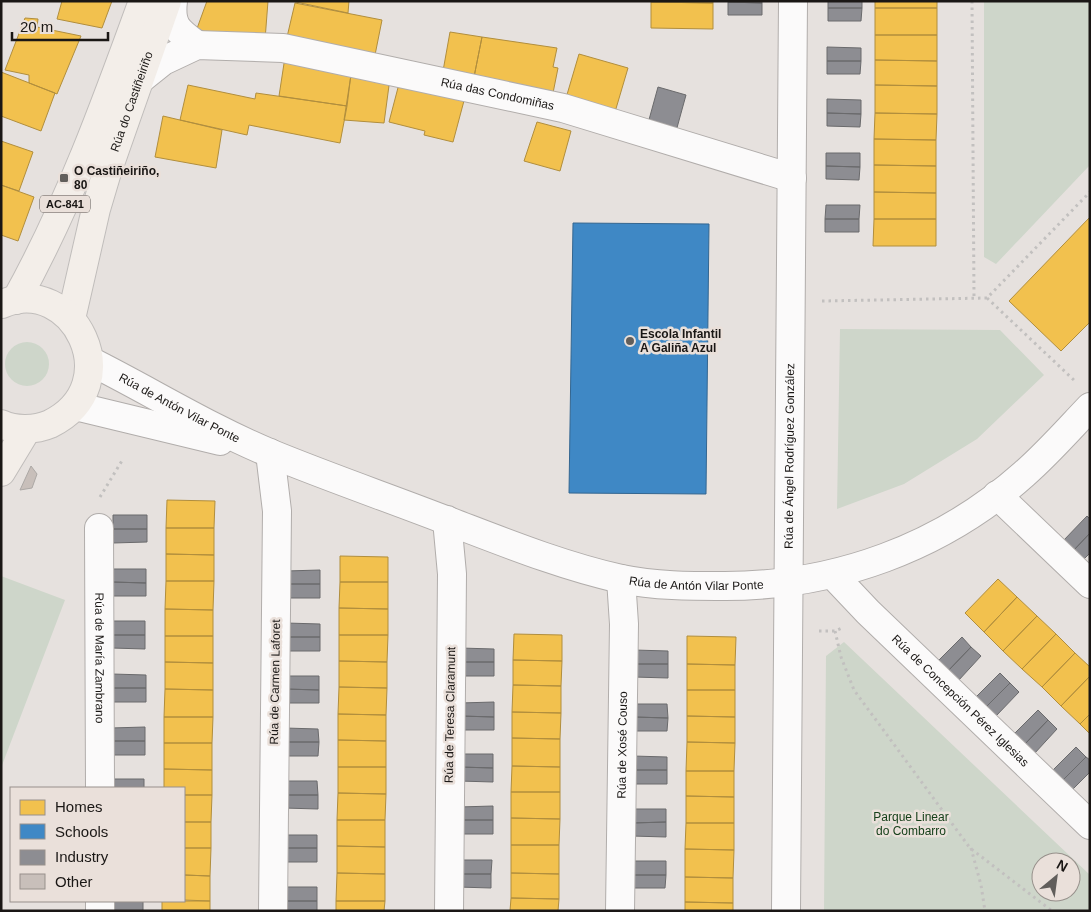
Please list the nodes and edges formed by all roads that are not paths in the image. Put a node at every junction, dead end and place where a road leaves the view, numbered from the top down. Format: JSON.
{"nodes":[{"id":1,"x":143,"y":1,"type":"edge"},
{"id":2,"x":167,"y":1,"type":"edge"},
{"id":3,"x":173,"y":1,"type":"edge"},
{"id":4,"x":793,"y":1,"type":"edge"},
{"id":5,"x":197,"y":45,"type":"junction"},
{"id":6,"x":138,"y":81,"type":"junction"},
{"id":7,"x":792,"y":178,"type":"junction"},
{"id":8,"x":9,"y":302,"type":"edge"},
{"id":9,"x":71,"y":319,"type":"junction"},
{"id":10,"x":90,"y":361,"type":"junction"},
{"id":11,"x":1086,"y":398,"type":"edge"},
{"id":12,"x":74,"y":406,"type":"junction"},
{"id":13,"x":14,"y":427,"type":"edge"},
{"id":14,"x":270,"y":453,"type":"junction"},
{"id":15,"x":1,"y":472,"type":"edge"},
{"id":16,"x":997,"y":495,"type":"junction"},
{"id":17,"x":447,"y":520,"type":"junction"},
{"id":18,"x":99,"y":528,"type":"road end"},
{"id":19,"x":833,"y":575,"type":"junction"},
{"id":20,"x":621,"y":579,"type":"junction"},
{"id":21,"x":789,"y":583,"type":"junction"},
{"id":22,"x":1090,"y":584,"type":"edge"},
{"id":23,"x":100,"y":787,"type":"edge"},
{"id":24,"x":1090,"y":825,"type":"edge"},
{"id":25,"x":273,"y":911,"type":"edge"},
{"id":26,"x":448,"y":911,"type":"edge"},
{"id":27,"x":620,"y":911,"type":"edge"},
{"id":28,"x":786,"y":911,"type":"edge"}],
"edges":[{"from":1,"to":8,"type":"main road","name":"Rúa do Castiñeiriño","number":"AC-841"},
{"from":2,"to":6,"type":"main road","name":"Rúa do Castiñeiriño","number":"AC-841"},
{"from":3,"to":5,"type":"street"},
{"from":4,"to":7,"type":"street","name":"Rúa de Ángel Rodríguez González"},
{"from":5,"to":6,"type":"street","name":"Rúa das Condomiñas"},
{"from":5,"to":7,"type":"street","name":"Rúa das Condomiñas"},
{"from":6,"to":9,"type":"main road","name":"Rúa do Castiñeiriño","number":"AC-841"},
{"from":7,"to":21,"type":"street","name":"Rúa de Ángel Rodríguez González"},
{"from":8,"to":9,"type":"main road","name":"Rúa do Castiñeiriño","number":"AC-841"},
{"from":9,"to":10,"type":"main road","name":"Rúa do Castiñeiriño","number":"AC-841"},
{"from":10,"to":12,"type":"main road","name":"Rúa do Castiñeiriño","number":"AC-841"},
{"from":10,"to":14,"type":"street","name":"Rúa de Antón Vilar Ponte"},
{"from":11,"to":16,"type":"street","name":"Rúa de Antón Vilar Ponte"},
{"from":12,"to":13,"type":"main road","name":"Rúa do Castiñeiriño","number":"AC-841"},
{"from":12,"to":14,"type":"street","name":"Rúa de Antón Vilar Ponte"},
{"from":13,"to":15,"type":"main road","name":"Rúa do Castiñeiriño","number":"AC-841"},
{"from":14,"to":17,"type":"street","name":"Rúa de Antón Vilar Ponte"},
{"from":14,"to":25,"type":"street","name":"Rúa de Carmen Laforet"},
{"from":16,"to":19,"type":"street","name":"Rúa de Antón Vilar Ponte"},
{"from":16,"to":22,"type":"street"},
{"from":17,"to":20,"type":"street","name":"Rúa de Antón Vilar Ponte"},
{"from":17,"to":26,"type":"street","name":"Rúa de Teresa Claramunt"},
{"from":18,"to":23,"type":"street","name":"Rúa de María Zambrano"},
{"from":19,"to":21,"type":"street","name":"Rúa de Antón Vilar Ponte"},
{"from":19,"to":24,"type":"street","name":"Rúa de Concepción Pérez Iglesias"},
{"from":20,"to":21,"type":"street","name":"Rúa de Antón Vilar Ponte"},
{"from":20,"to":27,"type":"street","name":"Rúa de Xosé Couso"},
{"from":21,"to":28,"type":"street","name":"Rúa de Ángel Rodríguez González"}]}
